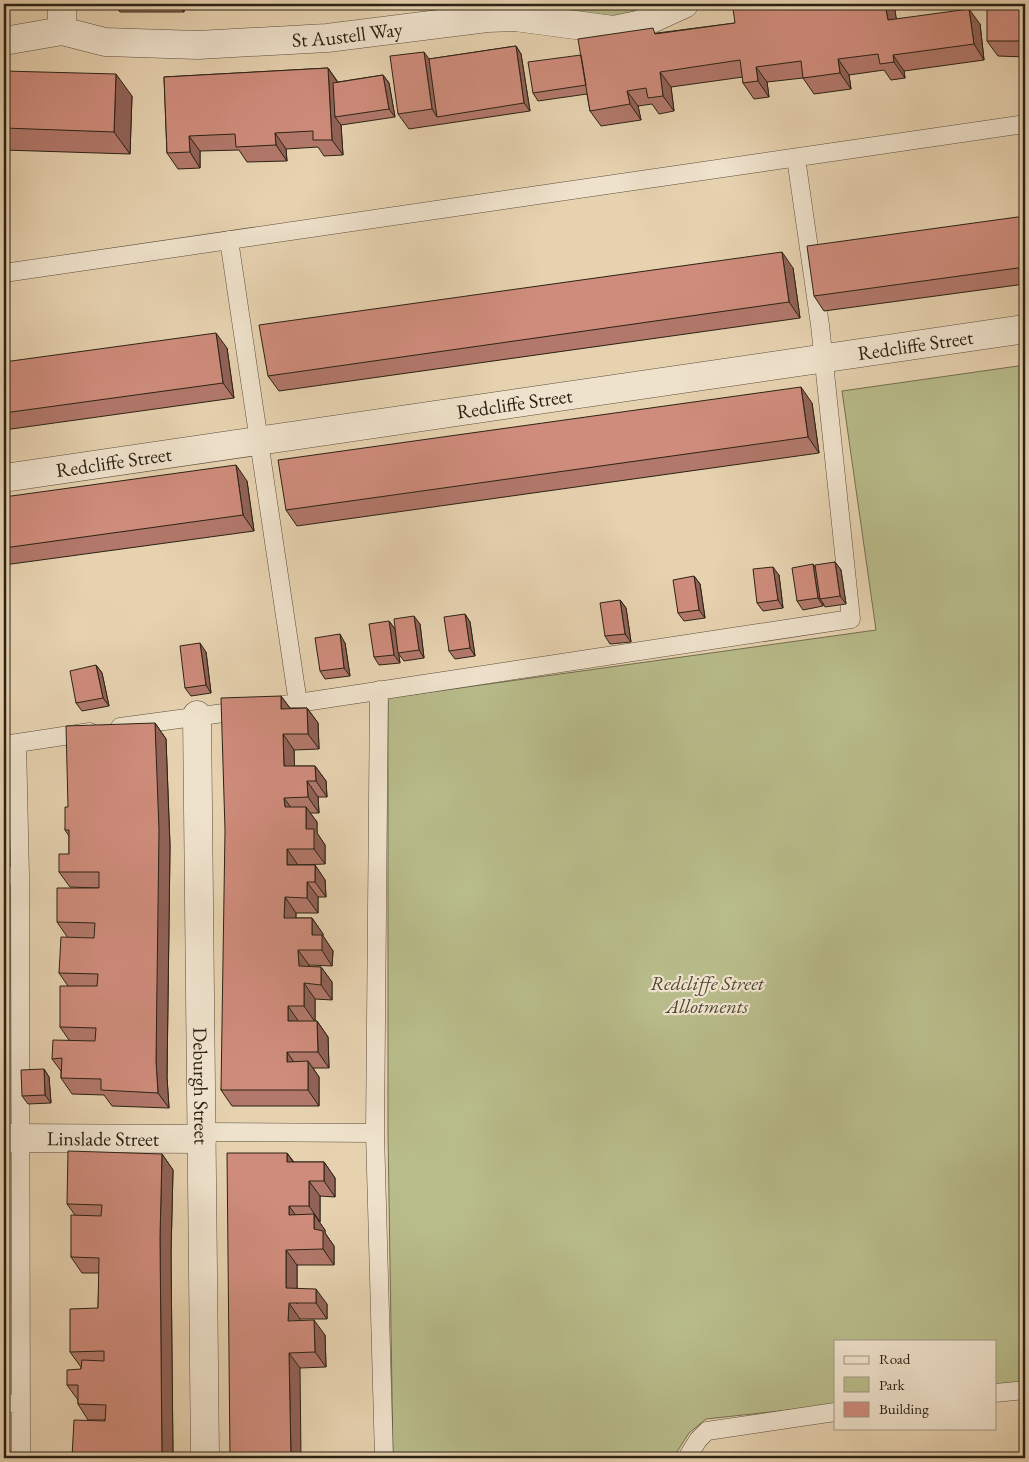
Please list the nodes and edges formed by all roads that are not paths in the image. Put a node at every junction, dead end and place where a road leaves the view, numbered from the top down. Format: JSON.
{"nodes":[{"id":1,"x":62,"y":4,"type":"edge"},
{"id":2,"x":684,"y":4,"type":"edge"},
{"id":3,"x":62,"y":31,"type":"junction"},
{"id":4,"x":4,"y":41,"type":"edge"},
{"id":5,"x":1025,"y":124,"type":"edge"},
{"id":6,"x":796,"y":158,"type":"junction"},
{"id":7,"x":229,"y":240,"type":"junction"},
{"id":8,"x":4,"y":273,"type":"edge"},
{"id":9,"x":1025,"y":329,"type":"edge"},
{"id":10,"x":823,"y":357,"type":"junction"},
{"id":11,"x":260,"y":440,"type":"junction"},
{"id":12,"x":4,"y":478,"type":"edge"},
{"id":13,"x":379,"y":690,"type":"junction"},
{"id":14,"x":298,"y":703,"type":"junction"},
{"id":15,"x":197,"y":715,"type":"junction"},
{"id":16,"x":10,"y":744,"type":"edge"},
{"id":17,"x":12,"y":876,"type":"edge"},
{"id":18,"x":375,"y":1133,"type":"junction"},
{"id":19,"x":202,"y":1135,"type":"junction"},
{"id":20,"x":12,"y":1138,"type":"edge"},
{"id":21,"x":1025,"y":1390,"type":"edge"},
{"id":22,"x":996,"y":1393,"type":"edge"},
{"id":23,"x":12,"y":1404,"type":"edge"},
{"id":24,"x":834,"y":1412,"type":"edge"},
{"id":25,"x":21,"y":1458,"type":"edge"},
{"id":26,"x":205,"y":1458,"type":"edge"},
{"id":27,"x":384,"y":1458,"type":"edge"},
{"id":28,"x":687,"y":1458,"type":"edge"}],
"edges":[{"from":1,"to":3,"type":"street"},
{"from":2,"to":3,"type":"street","name":"St Austell Way"},
{"from":3,"to":4,"type":"street"},
{"from":5,"to":6,"type":"lane"},
{"from":6,"to":7,"type":"lane"},
{"from":6,"to":10,"type":"lane"},
{"from":7,"to":8,"type":"lane"},
{"from":7,"to":11,"type":"lane"},
{"from":9,"to":10,"type":"street","name":"Redcliffe Street"},
{"from":10,"to":11,"type":"street","name":"Redcliffe Street"},
{"from":10,"to":13,"type":"lane"},
{"from":11,"to":12,"type":"street","name":"Redcliffe Street"},
{"from":11,"to":14,"type":"lane"},
{"from":13,"to":14,"type":"lane"},
{"from":13,"to":18,"type":"lane"},
{"from":14,"to":15,"type":"lane"},
{"from":15,"to":16,"type":"lane"},
{"from":15,"to":19,"type":"street","name":"Deburgh Street"},
{"from":16,"to":17,"type":"lane"},
{"from":17,"to":20,"type":"lane"},
{"from":18,"to":19,"type":"lane"},
{"from":18,"to":27,"type":"lane"},
{"from":19,"to":20,"type":"street","name":"Linslade Street"},
{"from":19,"to":26,"type":"street","name":"Deburgh Street"},
{"from":20,"to":23,"type":"lane"},
{"from":21,"to":22,"type":"lane"},
{"from":23,"to":25,"type":"lane"},
{"from":24,"to":28,"type":"lane"}]}
